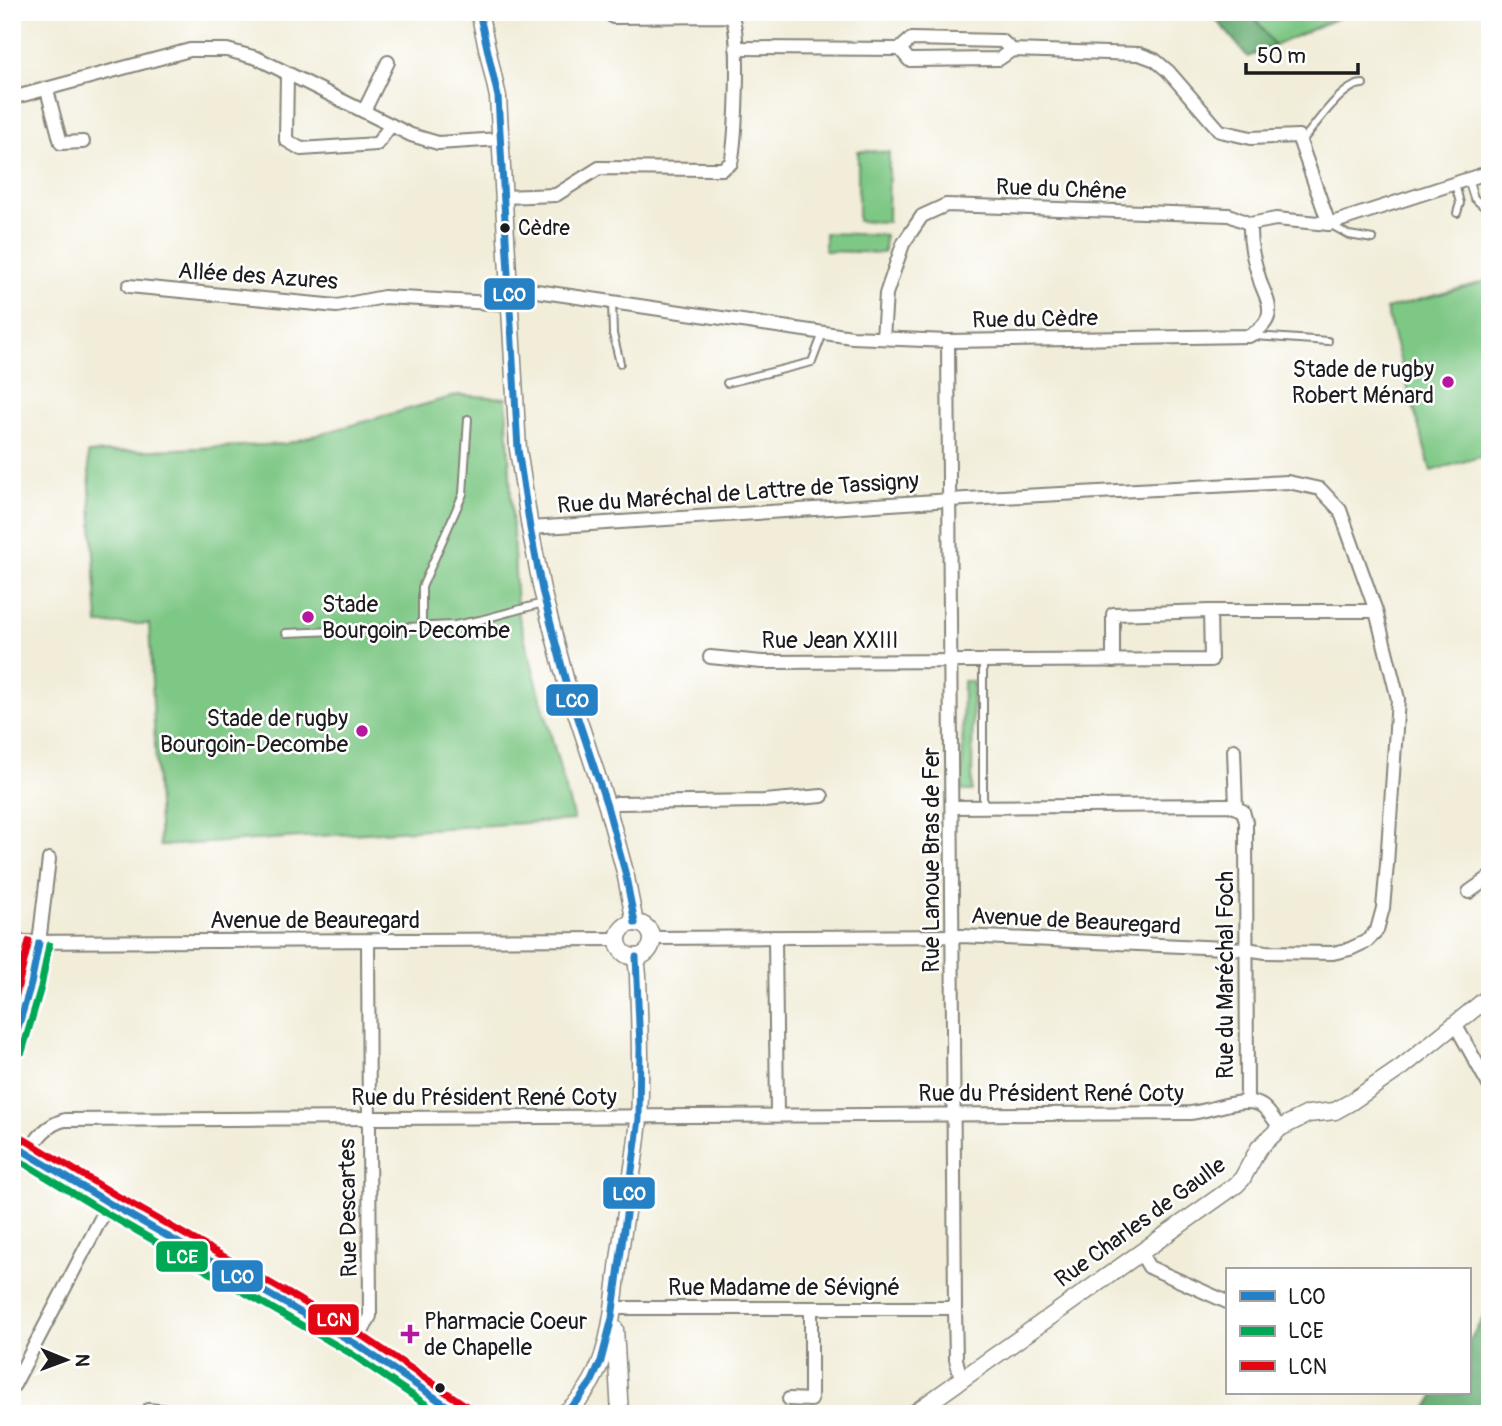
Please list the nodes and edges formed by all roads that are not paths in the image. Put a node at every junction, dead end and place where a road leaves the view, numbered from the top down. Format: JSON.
{"nodes":[{"id":1,"x":479,"y":12,"type":"edge"},
{"id":2,"x":613,"y":17,"type":"dead end"},
{"id":3,"x":736,"y":48,"type":"junction"},
{"id":4,"x":900,"y":49,"type":"junction"},
{"id":5,"x":1012,"y":50,"type":"junction"},
{"id":6,"x":388,"y":62,"type":"dead end"},
{"id":7,"x":287,"y":74,"type":"junction"},
{"id":8,"x":1363,"y":83,"type":"dead end"},
{"id":9,"x":47,"y":90,"type":"junction"},
{"id":10,"x":12,"y":98,"type":"edge"},
{"id":11,"x":364,"y":111,"type":"junction"},
{"id":12,"x":391,"y":125,"type":"junction"},
{"id":13,"x":500,"y":139,"type":"junction"},
{"id":14,"x":83,"y":142,"type":"dead end"},
{"id":15,"x":1301,"y":142,"type":"junction"},
{"id":16,"x":1490,"y":172,"type":"edge"},
{"id":17,"x":1468,"y":179,"type":"junction"},
{"id":18,"x":1455,"y":183,"type":"junction"},
{"id":19,"x":504,"y":197,"type":"junction"},
{"id":20,"x":1482,"y":205,"type":"dead end"},
{"id":21,"x":1457,"y":212,"type":"dead end"},
{"id":22,"x":1250,"y":224,"type":"junction"},
{"id":23,"x":1329,"y":224,"type":"junction"},
{"id":24,"x":1373,"y":239,"type":"dead end"},
{"id":25,"x":129,"y":286,"type":"dead end"},
{"id":26,"x":509,"y":287,"type":"junction"},
{"id":27,"x":612,"y":302,"type":"junction"},
{"id":28,"x":510,"y":304,"type":"junction"},
{"id":29,"x":823,"y":333,"type":"junction"},
{"id":30,"x":1249,"y":336,"type":"junction"},
{"id":31,"x":883,"y":338,"type":"junction"},
{"id":32,"x":948,"y":341,"type":"junction"},
{"id":33,"x":1328,"y":341,"type":"dead end"},
{"id":34,"x":620,"y":363,"type":"dead end"},
{"id":35,"x":727,"y":383,"type":"dead end"},
{"id":36,"x":468,"y":419,"type":"dead end"},
{"id":37,"x":950,"y":501,"type":"junction"},
{"id":38,"x":530,"y":528,"type":"junction"},
{"id":39,"x":545,"y":603,"type":"junction"},
{"id":40,"x":1210,"y":611,"type":"junction"},
{"id":41,"x":1377,"y":611,"type":"junction"},
{"id":42,"x":422,"y":626,"type":"junction"},
{"id":43,"x":407,"y":627,"type":"dead end"},
{"id":44,"x":384,"y":629,"type":"dead end"},
{"id":45,"x":286,"y":634,"type":"dead end"},
{"id":46,"x":710,"y":657,"type":"dead end"},
{"id":47,"x":951,"y":661,"type":"junction"},
{"id":48,"x":983,"y":661,"type":"junction"},
{"id":49,"x":1113,"y":661,"type":"junction"},
{"id":50,"x":1234,"y":750,"type":"dead end"},
{"id":51,"x":822,"y":796,"type":"dead end"},
{"id":52,"x":607,"y":806,"type":"junction"},
{"id":53,"x":952,"y":807,"type":"junction"},
{"id":54,"x":983,"y":807,"type":"junction"},
{"id":55,"x":1236,"y":807,"type":"junction"},
{"id":56,"x":49,"y":859,"type":"dead end"},
{"id":57,"x":1490,"y":877,"type":"edge"},
{"id":58,"x":1469,"y":892,"type":"dead end"},
{"id":59,"x":635,"y":923,"type":"junction"},
{"id":60,"x":775,"y":937,"type":"junction"},
{"id":61,"x":952,"y":937,"type":"junction"},
{"id":62,"x":652,"y":938,"type":"junction"},
{"id":63,"x":618,"y":939,"type":"junction"},
{"id":64,"x":12,"y":942,"type":"edge"},
{"id":65,"x":368,"y":942,"type":"junction"},
{"id":66,"x":39,"y":943,"type":"junction"},
{"id":67,"x":1246,"y":949,"type":"junction"},
{"id":68,"x":636,"y":957,"type":"junction"},
{"id":69,"x":1490,"y":996,"type":"edge"},
{"id":70,"x":1456,"y":1026,"type":"junction"},
{"id":71,"x":12,"y":1049,"type":"edge"},
{"id":72,"x":1490,"y":1087,"type":"edge"},
{"id":73,"x":1247,"y":1102,"type":"junction"},
{"id":74,"x":954,"y":1114,"type":"junction"},
{"id":75,"x":777,"y":1115,"type":"junction"},
{"id":76,"x":639,"y":1117,"type":"junction"},
{"id":77,"x":368,"y":1118,"type":"junction"},
{"id":78,"x":1280,"y":1128,"type":"junction"},
{"id":79,"x":12,"y":1144,"type":"edge"},
{"id":80,"x":28,"y":1153,"type":"junction"},
{"id":81,"x":108,"y":1203,"type":"junction"},
{"id":82,"x":1140,"y":1252,"type":"junction"},
{"id":83,"x":1226,"y":1302,"type":"edge"},
{"id":84,"x":613,"y":1308,"type":"junction"},
{"id":85,"x":811,"y":1308,"type":"junction"},
{"id":86,"x":955,"y":1308,"type":"junction"},
{"id":87,"x":356,"y":1344,"type":"junction"},
{"id":88,"x":961,"y":1379,"type":"junction"},
{"id":89,"x":15,"y":1385,"type":"dead end"},
{"id":90,"x":789,"y":1399,"type":"dead end"},
{"id":91,"x":148,"y":1410,"type":"dead end"},
{"id":92,"x":188,"y":1414,"type":"edge"},
{"id":93,"x":459,"y":1414,"type":"edge"},
{"id":94,"x":563,"y":1414,"type":"edge"},
{"id":95,"x":620,"y":1414,"type":"edge"},
{"id":96,"x":913,"y":1414,"type":"edge"}],
"edges":[{"from":1,"to":13,"type":"street"},
{"from":2,"to":3,"type":"street"},
{"from":3,"to":4,"type":"street"},
{"from":3,"to":19,"type":"street"},
{"from":4,"to":5,"type":"street"},
{"from":4,"to":5,"type":"street"},
{"from":5,"to":15,"type":"street"},
{"from":6,"to":11,"type":"street"},
{"from":7,"to":9,"type":"street"},
{"from":7,"to":11,"type":"street"},
{"from":7,"to":12,"type":"street"},
{"from":8,"to":15,"type":"lane"},
{"from":9,"to":10,"type":"street"},
{"from":9,"to":14,"type":"street"},
{"from":11,"to":12,"type":"street"},
{"from":12,"to":13,"type":"street"},
{"from":13,"to":19,"type":"street"},
{"from":15,"to":23,"type":"street"},
{"from":16,"to":17,"type":"street"},
{"from":17,"to":18,"type":"street"},
{"from":17,"to":20,"type":"lane"},
{"from":18,"to":21,"type":"lane"},
{"from":18,"to":23,"type":"street"},
{"from":19,"to":26,"type":"street"},
{"from":22,"to":23,"type":"street","name":"Rue du Chêne"},
{"from":22,"to":30,"type":"street"},
{"from":22,"to":31,"type":"street","name":"Rue du Chêne"},
{"from":23,"to":24,"type":"lane"},
{"from":25,"to":28,"type":"street","name":"Allée des Azures"},
{"from":26,"to":27,"type":"street","name":"Rue du Cèdre"},
{"from":26,"to":28,"type":"street"},
{"from":27,"to":29,"type":"street","name":"Rue du Cèdre"},
{"from":27,"to":34,"type":"lane"},
{"from":28,"to":38,"type":"street"},
{"from":29,"to":31,"type":"street","name":"Rue du Cèdre"},
{"from":29,"to":35,"type":"lane"},
{"from":30,"to":32,"type":"street","name":"Rue du Cèdre"},
{"from":30,"to":33,"type":"lane","name":"Rue du Cèdre"},
{"from":31,"to":32,"type":"street","name":"Rue du Cèdre"},
{"from":32,"to":37,"type":"street","name":"Rue Lanoue Bras de Fer"},
{"from":36,"to":42,"type":"lane"},
{"from":37,"to":38,"type":"street","name":"Rue du Maréchal de Lattre de Tassigny"},
{"from":37,"to":41,"type":"street","name":"Rue du Maréchal de Lattre de Tassigny"},
{"from":37,"to":47,"type":"street","name":"Rue Lanoue Bras de Fer"},
{"from":38,"to":39,"type":"street"},
{"from":39,"to":42,"type":"lane"},
{"from":39,"to":52,"type":"street"},
{"from":40,"to":41,"type":"street"},
{"from":40,"to":49,"type":"street"},
{"from":40,"to":49,"type":"street","name":"Rue Jean XXIII"},
{"from":41,"to":67,"type":"street","name":"Avenue de Beauregard"},
{"from":42,"to":43,"type":"lane"},
{"from":44,"to":45,"type":"lane"},
{"from":46,"to":47,"type":"street","name":"Rue Jean XXIII"},
{"from":47,"to":48,"type":"street","name":"Rue Jean XXIII"},
{"from":47,"to":53,"type":"street","name":"Rue Lanoue Bras de Fer"},
{"from":48,"to":49,"type":"street","name":"Rue Jean XXIII"},
{"from":48,"to":54,"type":"lane"},
{"from":50,"to":55,"type":"street","name":"Rue du Maréchal Foch"},
{"from":51,"to":52,"type":"street"},
{"from":52,"to":59,"type":"street"},
{"from":53,"to":54,"type":"street"},
{"from":53,"to":61,"type":"street","name":"Rue Lanoue Bras de Fer"},
{"from":54,"to":55,"type":"street"},
{"from":55,"to":67,"type":"street","name":"Rue du Maréchal Foch"},
{"from":56,"to":66,"type":"street"},
{"from":57,"to":58,"type":"street"},
{"from":59,"to":62,"type":"street"},
{"from":59,"to":63,"type":"street"},
{"from":60,"to":61,"type":"street","name":"Avenue de Beauregard"},
{"from":60,"to":62,"type":"street","name":"Avenue de Beauregard"},
{"from":60,"to":75,"type":"street"},
{"from":61,"to":67,"type":"street","name":"Avenue de Beauregard"},
{"from":61,"to":74,"type":"street","name":"Rue Lanoue Bras de Fer"},
{"from":62,"to":68,"type":"street"},
{"from":63,"to":65,"type":"street","name":"Avenue de Beauregard"},
{"from":63,"to":68,"type":"street"},
{"from":64,"to":66,"type":"street","name":"Avenue de Beauregard"},
{"from":65,"to":66,"type":"street","name":"Avenue de Beauregard"},
{"from":65,"to":77,"type":"street","name":"Rue Descartes"},
{"from":66,"to":71,"type":"street"},
{"from":67,"to":73,"type":"street","name":"Rue du Maréchal Foch"},
{"from":68,"to":76,"type":"street"},
{"from":69,"to":70,"type":"street","name":"Rue Charles de Gaulle"},
{"from":70,"to":72,"type":"street"},
{"from":70,"to":78,"type":"street","name":"Rue Charles de Gaulle"},
{"from":73,"to":74,"type":"street","name":"Rue du Président René Coty"},
{"from":73,"to":78,"type":"street","name":"Rue du Maréchal Foch"},
{"from":74,"to":75,"type":"street","name":"Rue du Président René Coty"},
{"from":74,"to":86,"type":"street","name":"Rue Lanoue Bras de Fer"},
{"from":75,"to":76,"type":"street","name":"Rue du Président René Coty"},
{"from":76,"to":77,"type":"street","name":"Rue du Président René Coty"},
{"from":76,"to":84,"type":"street"},
{"from":77,"to":80,"type":"street","name":"Rue du Président René Coty"},
{"from":77,"to":87,"type":"street","name":"Rue Descartes"},
{"from":78,"to":82,"type":"street","name":"Rue Charles de Gaulle"},
{"from":79,"to":80,"type":"street"},
{"from":80,"to":81,"type":"street"},
{"from":81,"to":87,"type":"street"},
{"from":81,"to":89,"type":"street"},
{"from":82,"to":83,"type":"street"},
{"from":82,"to":88,"type":"street","name":"Rue Charles de Gaulle"},
{"from":84,"to":85,"type":"street","name":"Rue Madame de Sévigné"},
{"from":84,"to":94,"type":"street"},
{"from":84,"to":95,"type":"street"},
{"from":85,"to":86,"type":"street","name":"Rue Madame de Sévigné"},
{"from":85,"to":90,"type":"street"},
{"from":86,"to":88,"type":"street","name":"Rue Lanoue Bras de Fer"},
{"from":87,"to":93,"type":"street"},
{"from":88,"to":96,"type":"street","name":"Rue Charles de Gaulle"},
{"from":91,"to":92,"type":"street"}]}
